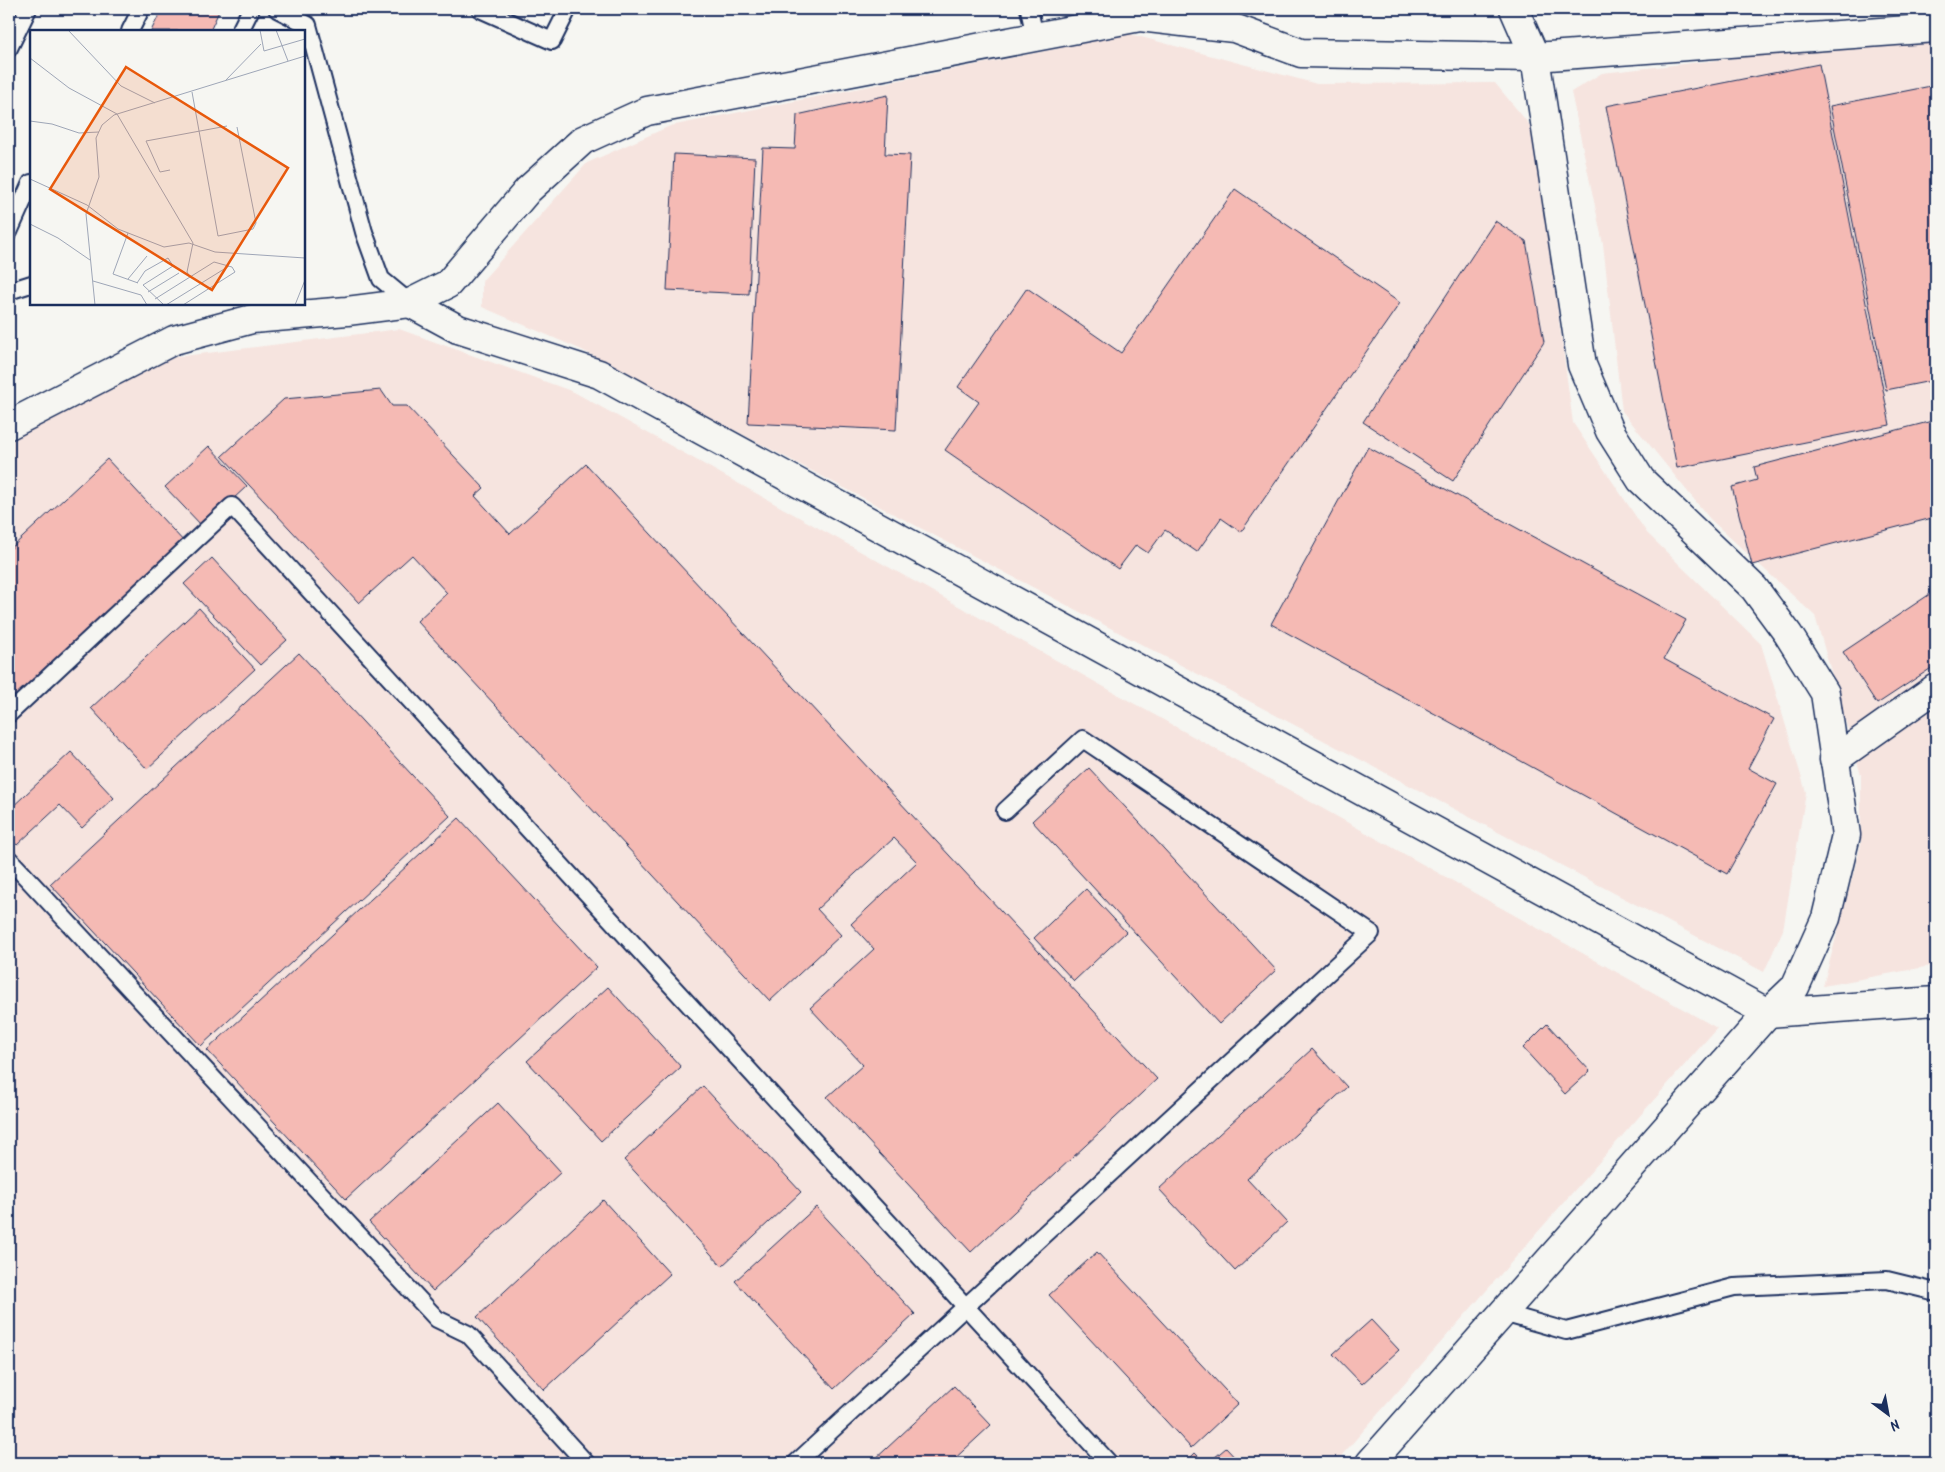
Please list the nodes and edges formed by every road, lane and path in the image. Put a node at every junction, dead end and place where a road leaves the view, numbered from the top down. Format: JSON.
{"nodes":[{"id":1,"x":28,"y":9,"type":"edge"},
{"id":2,"x":141,"y":9,"type":"edge"},
{"id":3,"x":251,"y":9,"type":"edge"},
{"id":4,"x":277,"y":9,"type":"edge"},
{"id":5,"x":480,"y":9,"type":"edge"},
{"id":6,"x":568,"y":9,"type":"edge"},
{"id":7,"x":1029,"y":9,"type":"edge"},
{"id":8,"x":1514,"y":9,"type":"edge"},
{"id":9,"x":1936,"y":28,"type":"edge"},
{"id":10,"x":130,"y":30,"type":"edge"},
{"id":11,"x":240,"y":30,"type":"edge"},
{"id":12,"x":1035,"y":37,"type":"junction"},
{"id":13,"x":9,"y":48,"type":"edge"},
{"id":14,"x":1534,"y":57,"type":"junction"},
{"id":15,"x":30,"y":185,"type":"edge"},
{"id":16,"x":9,"y":232,"type":"edge"},
{"id":17,"x":30,"y":284,"type":"edge"},
{"id":18,"x":9,"y":291,"type":"edge"},
{"id":19,"x":410,"y":303,"type":"junction"},
{"id":20,"x":9,"y":425,"type":"edge"},
{"id":21,"x":1936,"y":688,"type":"edge"},
{"id":22,"x":9,"y":714,"type":"edge"},
{"id":23,"x":1834,"y":760,"type":"junction"},
{"id":24,"x":1005,"y":811,"type":"dead end"},
{"id":25,"x":9,"y":859,"type":"edge"},
{"id":26,"x":1936,"y":1001,"type":"edge"},
{"id":27,"x":1768,"y":1013,"type":"junction"},
{"id":28,"x":1936,"y":1292,"type":"edge"},
{"id":29,"x":966,"y":1306,"type":"junction"},
{"id":30,"x":1503,"y":1313,"type":"junction"},
{"id":31,"x":586,"y":1463,"type":"edge"},
{"id":32,"x":796,"y":1463,"type":"edge"},
{"id":33,"x":1110,"y":1463,"type":"edge"},
{"id":34,"x":1370,"y":1463,"type":"edge"}],
"edges":[{"from":1,"to":13,"type":"lane"},
{"from":2,"to":10,"type":"lane"},
{"from":3,"to":11,"type":"lane"},
{"from":4,"to":19,"type":"lane"},
{"from":5,"to":6,"type":"lane"},
{"from":7,"to":12,"type":"lane"},
{"from":8,"to":14,"type":"street"},
{"from":9,"to":14,"type":"street"},
{"from":12,"to":14,"type":"street"},
{"from":12,"to":19,"type":"street"},
{"from":14,"to":23,"type":"street"},
{"from":15,"to":16,"type":"lane"},
{"from":17,"to":18,"type":"lane"},
{"from":19,"to":20,"type":"street"},
{"from":19,"to":27,"type":"street"},
{"from":21,"to":23,"type":"street"},
{"from":22,"to":29,"type":"lane"},
{"from":23,"to":27,"type":"street"},
{"from":24,"to":29,"type":"lane"},
{"from":25,"to":31,"type":"lane"},
{"from":26,"to":27,"type":"street"},
{"from":27,"to":30,"type":"street"},
{"from":28,"to":30,"type":"lane"},
{"from":29,"to":32,"type":"lane"},
{"from":29,"to":33,"type":"lane"},
{"from":30,"to":34,"type":"street"}]}
